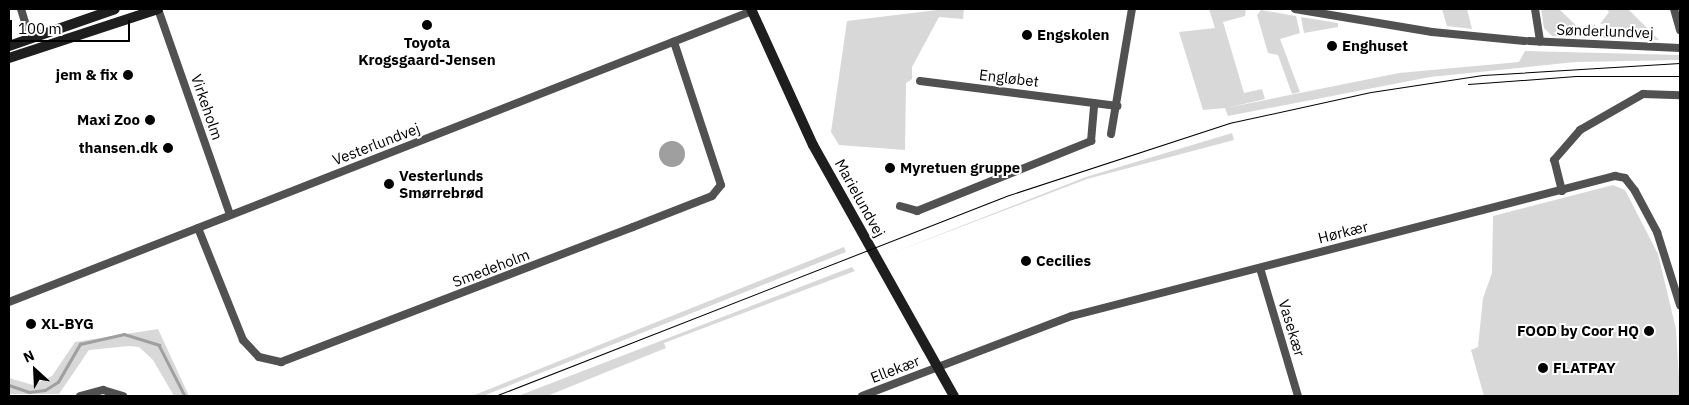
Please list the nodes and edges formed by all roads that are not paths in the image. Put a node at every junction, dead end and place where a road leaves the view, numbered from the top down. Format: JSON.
{"nodes":[{"id":1,"x":22,"y":9,"type":"edge"},
{"id":2,"x":115,"y":9,"type":"edge"},
{"id":3,"x":158,"y":9,"type":"edge"},
{"id":4,"x":1132,"y":9,"type":"edge"},
{"id":5,"x":1294,"y":9,"type":"edge"},
{"id":6,"x":1534,"y":9,"type":"edge"},
{"id":7,"x":1674,"y":9,"type":"edge"},
{"id":8,"x":752,"y":10,"type":"edge"},
{"id":9,"x":1680,"y":30,"type":"edge"},
{"id":10,"x":30,"y":39,"type":"junction"},
{"id":11,"x":674,"y":42,"type":"junction"},
{"id":12,"x":1540,"y":42,"type":"junction"},
{"id":13,"x":9,"y":46,"type":"edge"},
{"id":14,"x":1680,"y":48,"type":"edge"},
{"id":15,"x":9,"y":58,"type":"edge"},
{"id":16,"x":920,"y":81,"type":"dead end"},
{"id":17,"x":1680,"y":95,"type":"edge"},
{"id":18,"x":1094,"y":103,"type":"junction"},
{"id":19,"x":1117,"y":106,"type":"junction"},
{"id":20,"x":1111,"y":134,"type":"dead end"},
{"id":21,"x":1562,"y":191,"type":"junction"},
{"id":22,"x":900,"y":206,"type":"dead end"},
{"id":23,"x":230,"y":215,"type":"junction"},
{"id":24,"x":198,"y":228,"type":"junction"},
{"id":25,"x":1260,"y":268,"type":"junction"},
{"id":26,"x":9,"y":302,"type":"edge"},
{"id":27,"x":1680,"y":305,"type":"edge"},
{"id":28,"x":937,"y":367,"type":"junction"},
{"id":29,"x":80,"y":396,"type":"edge"},
{"id":30,"x":122,"y":396,"type":"edge"},
{"id":31,"x":862,"y":396,"type":"edge"},
{"id":32,"x":954,"y":396,"type":"edge"},
{"id":33,"x":1298,"y":396,"type":"edge"}],
"edges":[{"from":1,"to":10,"type":"street"},
{"from":2,"to":10,"type":"street"},
{"from":3,"to":15,"type":"street"},
{"from":3,"to":23,"type":"street","name":"Virkeholm"},
{"from":4,"to":19,"type":"street"},
{"from":5,"to":12,"type":"street","name":"Sønderlundvej"},
{"from":6,"to":12,"type":"street"},
{"from":7,"to":9,"type":"street"},
{"from":8,"to":11,"type":"street","name":"Vesterlundvej"},
{"from":8,"to":28,"type":"street","name":"Marielundvej"},
{"from":10,"to":13,"type":"street"},
{"from":11,"to":23,"type":"street","name":"Vesterlundvej"},
{"from":11,"to":24,"type":"street","name":"Smedeholm"},
{"from":12,"to":14,"type":"street","name":"Sønderlundvej"},
{"from":16,"to":18,"type":"street","name":"Engløbet"},
{"from":17,"to":21,"type":"street"},
{"from":18,"to":19,"type":"street","name":"Engløbet"},
{"from":18,"to":22,"type":"street"},
{"from":19,"to":20,"type":"street"},
{"from":21,"to":25,"type":"street","name":"Hørkær"},
{"from":21,"to":27,"type":"street","name":"Hørkær"},
{"from":23,"to":24,"type":"street","name":"Vesterlundvej"},
{"from":24,"to":26,"type":"street","name":"Vesterlundvej"},
{"from":25,"to":28,"type":"street","name":"Hørkær"},
{"from":25,"to":33,"type":"street","name":"Vasekær"},
{"from":28,"to":31,"type":"street","name":"Ellekær"},
{"from":28,"to":32,"type":"street","name":"Marielundvej"},
{"from":29,"to":30,"type":"street"}]}
